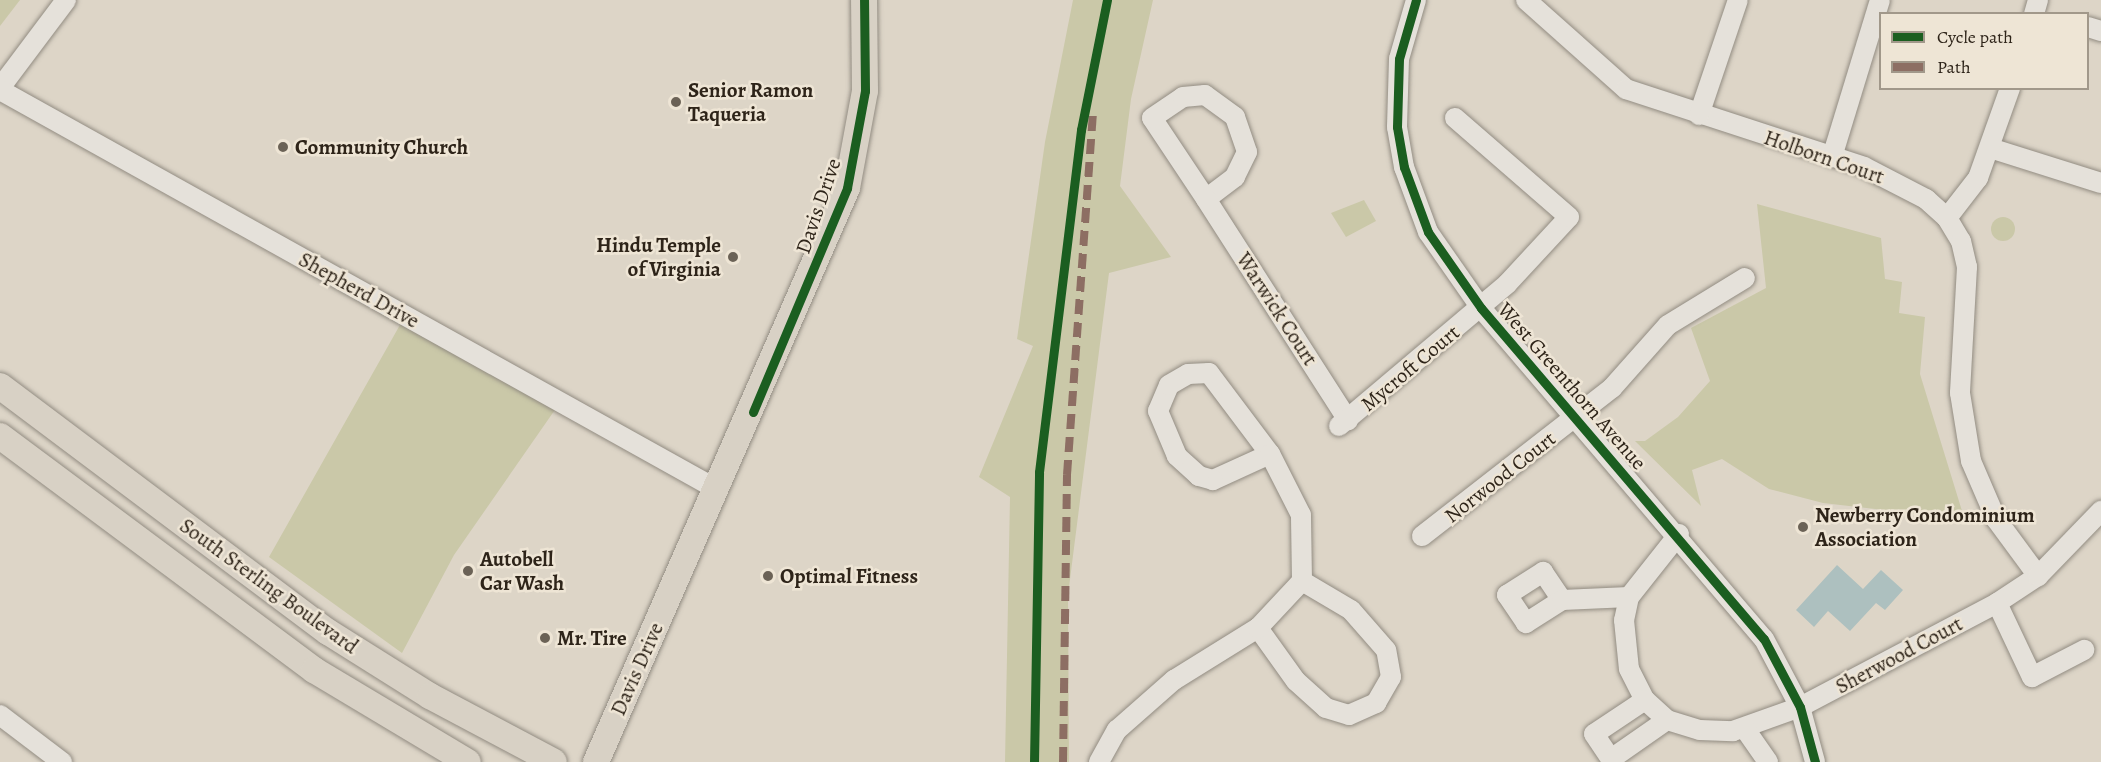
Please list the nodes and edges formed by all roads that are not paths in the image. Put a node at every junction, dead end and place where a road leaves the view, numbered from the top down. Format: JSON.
{"nodes":[{"id":1,"x":66,"y":0,"type":"edge"},
{"id":2,"x":864,"y":0,"type":"edge"},
{"id":3,"x":1416,"y":0,"type":"edge"},
{"id":4,"x":1526,"y":0,"type":"edge"},
{"id":5,"x":1738,"y":0,"type":"edge"},
{"id":6,"x":1880,"y":0,"type":"edge"},
{"id":7,"x":0,"y":89,"type":"edge"},
{"id":8,"x":2009,"y":90,"type":"edge"},
{"id":9,"x":1699,"y":116,"type":"junction"},
{"id":10,"x":1455,"y":118,"type":"dead end"},
{"id":11,"x":1990,"y":148,"type":"junction"},
{"id":12,"x":1832,"y":157,"type":"junction"},
{"id":13,"x":2101,"y":183,"type":"edge"},
{"id":14,"x":1206,"y":199,"type":"junction"},
{"id":15,"x":1947,"y":218,"type":"junction"},
{"id":16,"x":1745,"y":278,"type":"dead end"},
{"id":17,"x":1480,"y":308,"type":"junction"},
{"id":18,"x":0,"y":386,"type":"edge"},
{"id":19,"x":1577,"y":417,"type":"junction"},
{"id":20,"x":1344,"y":423,"type":"joint"},
{"id":21,"x":0,"y":436,"type":"edge"},
{"id":22,"x":1270,"y":454,"type":"junction"},
{"id":23,"x":718,"y":490,"type":"junction"},
{"id":24,"x":2101,"y":511,"type":"edge"},
{"id":25,"x":1679,"y":534,"type":"junction"},
{"id":26,"x":1422,"y":536,"type":"dead end"},
{"id":27,"x":2038,"y":576,"type":"junction"},
{"id":28,"x":1302,"y":580,"type":"junction"},
{"id":29,"x":1629,"y":597,"type":"junction"},
{"id":30,"x":1562,"y":600,"type":"dead end"},
{"id":31,"x":1997,"y":603,"type":"junction"},
{"id":32,"x":1258,"y":628,"type":"junction"},
{"id":33,"x":2084,"y":650,"type":"dead end"},
{"id":34,"x":1645,"y":700,"type":"junction"},
{"id":35,"x":1800,"y":707,"type":"junction"},
{"id":36,"x":0,"y":715,"type":"edge"},
{"id":37,"x":1667,"y":720,"type":"junction"},
{"id":38,"x":1745,"y":729,"type":"junction"},
{"id":39,"x":62,"y":762,"type":"edge"},
{"id":40,"x":468,"y":762,"type":"edge"},
{"id":41,"x":554,"y":762,"type":"edge"},
{"id":42,"x":596,"y":762,"type":"edge"},
{"id":43,"x":1099,"y":762,"type":"edge"},
{"id":44,"x":1767,"y":762,"type":"edge"},
{"id":45,"x":1815,"y":762,"type":"edge"}],
"edges":[{"from":1,"to":7,"type":"street"},
{"from":2,"to":23,"type":"main road","name":"Davis Drive"},
{"from":3,"to":17,"type":"street","name":"West Greenthorn Avenue"},
{"from":4,"to":9,"type":"street","name":"Holborn Court"},
{"from":5,"to":9,"type":"street"},
{"from":6,"to":12,"type":"street"},
{"from":7,"to":23,"type":"street","name":"Shepherd Drive"},
{"from":8,"to":11,"type":"street"},
{"from":9,"to":12,"type":"street","name":"Holborn Court"},
{"from":10,"to":17,"type":"street","name":"Mycroft Court"},
{"from":11,"to":13,"type":"street"},
{"from":11,"to":15,"type":"street"},
{"from":12,"to":15,"type":"street","name":"Holborn Court"},
{"from":14,"to":14,"type":"street","name":"Warwick Court"},
{"from":14,"to":20,"type":"street","name":"Warwick Court"},
{"from":15,"to":27,"type":"street","name":"Holborn Court"},
{"from":16,"to":19,"type":"street","name":"Norwood Court"},
{"from":17,"to":19,"type":"street","name":"West Greenthorn Avenue"},
{"from":17,"to":20,"type":"street","name":"Mycroft Court"},
{"from":18,"to":41,"type":"main road","name":"South Sterling Boulevard"},
{"from":19,"to":25,"type":"street","name":"West Greenthorn Avenue"},
{"from":19,"to":26,"type":"street","name":"Norwood Court"},
{"from":21,"to":40,"type":"main road","name":"South Sterling Boulevard"},
{"from":22,"to":22,"type":"street"},
{"from":22,"to":28,"type":"street"},
{"from":23,"to":42,"type":"main road","name":"Davis Drive"},
{"from":24,"to":27,"type":"street","name":"Sherwood Court"},
{"from":25,"to":29,"type":"street"},
{"from":25,"to":35,"type":"street","name":"West Greenthorn Avenue"},
{"from":27,"to":31,"type":"street","name":"Sherwood Court"},
{"from":28,"to":32,"type":"street"},
{"from":28,"to":32,"type":"street"},
{"from":29,"to":30,"type":"street"},
{"from":29,"to":34,"type":"street"},
{"from":31,"to":33,"type":"street"},
{"from":31,"to":35,"type":"street","name":"Sherwood Court"},
{"from":32,"to":43,"type":"street"},
{"from":34,"to":37,"type":"street"},
{"from":34,"to":37,"type":"street"},
{"from":35,"to":38,"type":"street","name":"Sherwood Court"},
{"from":35,"to":45,"type":"street","name":"West Greenthorn Avenue"},
{"from":36,"to":39,"type":"street"},
{"from":37,"to":38,"type":"street","name":"Sherwood Court"},
{"from":38,"to":44,"type":"street"}]}
